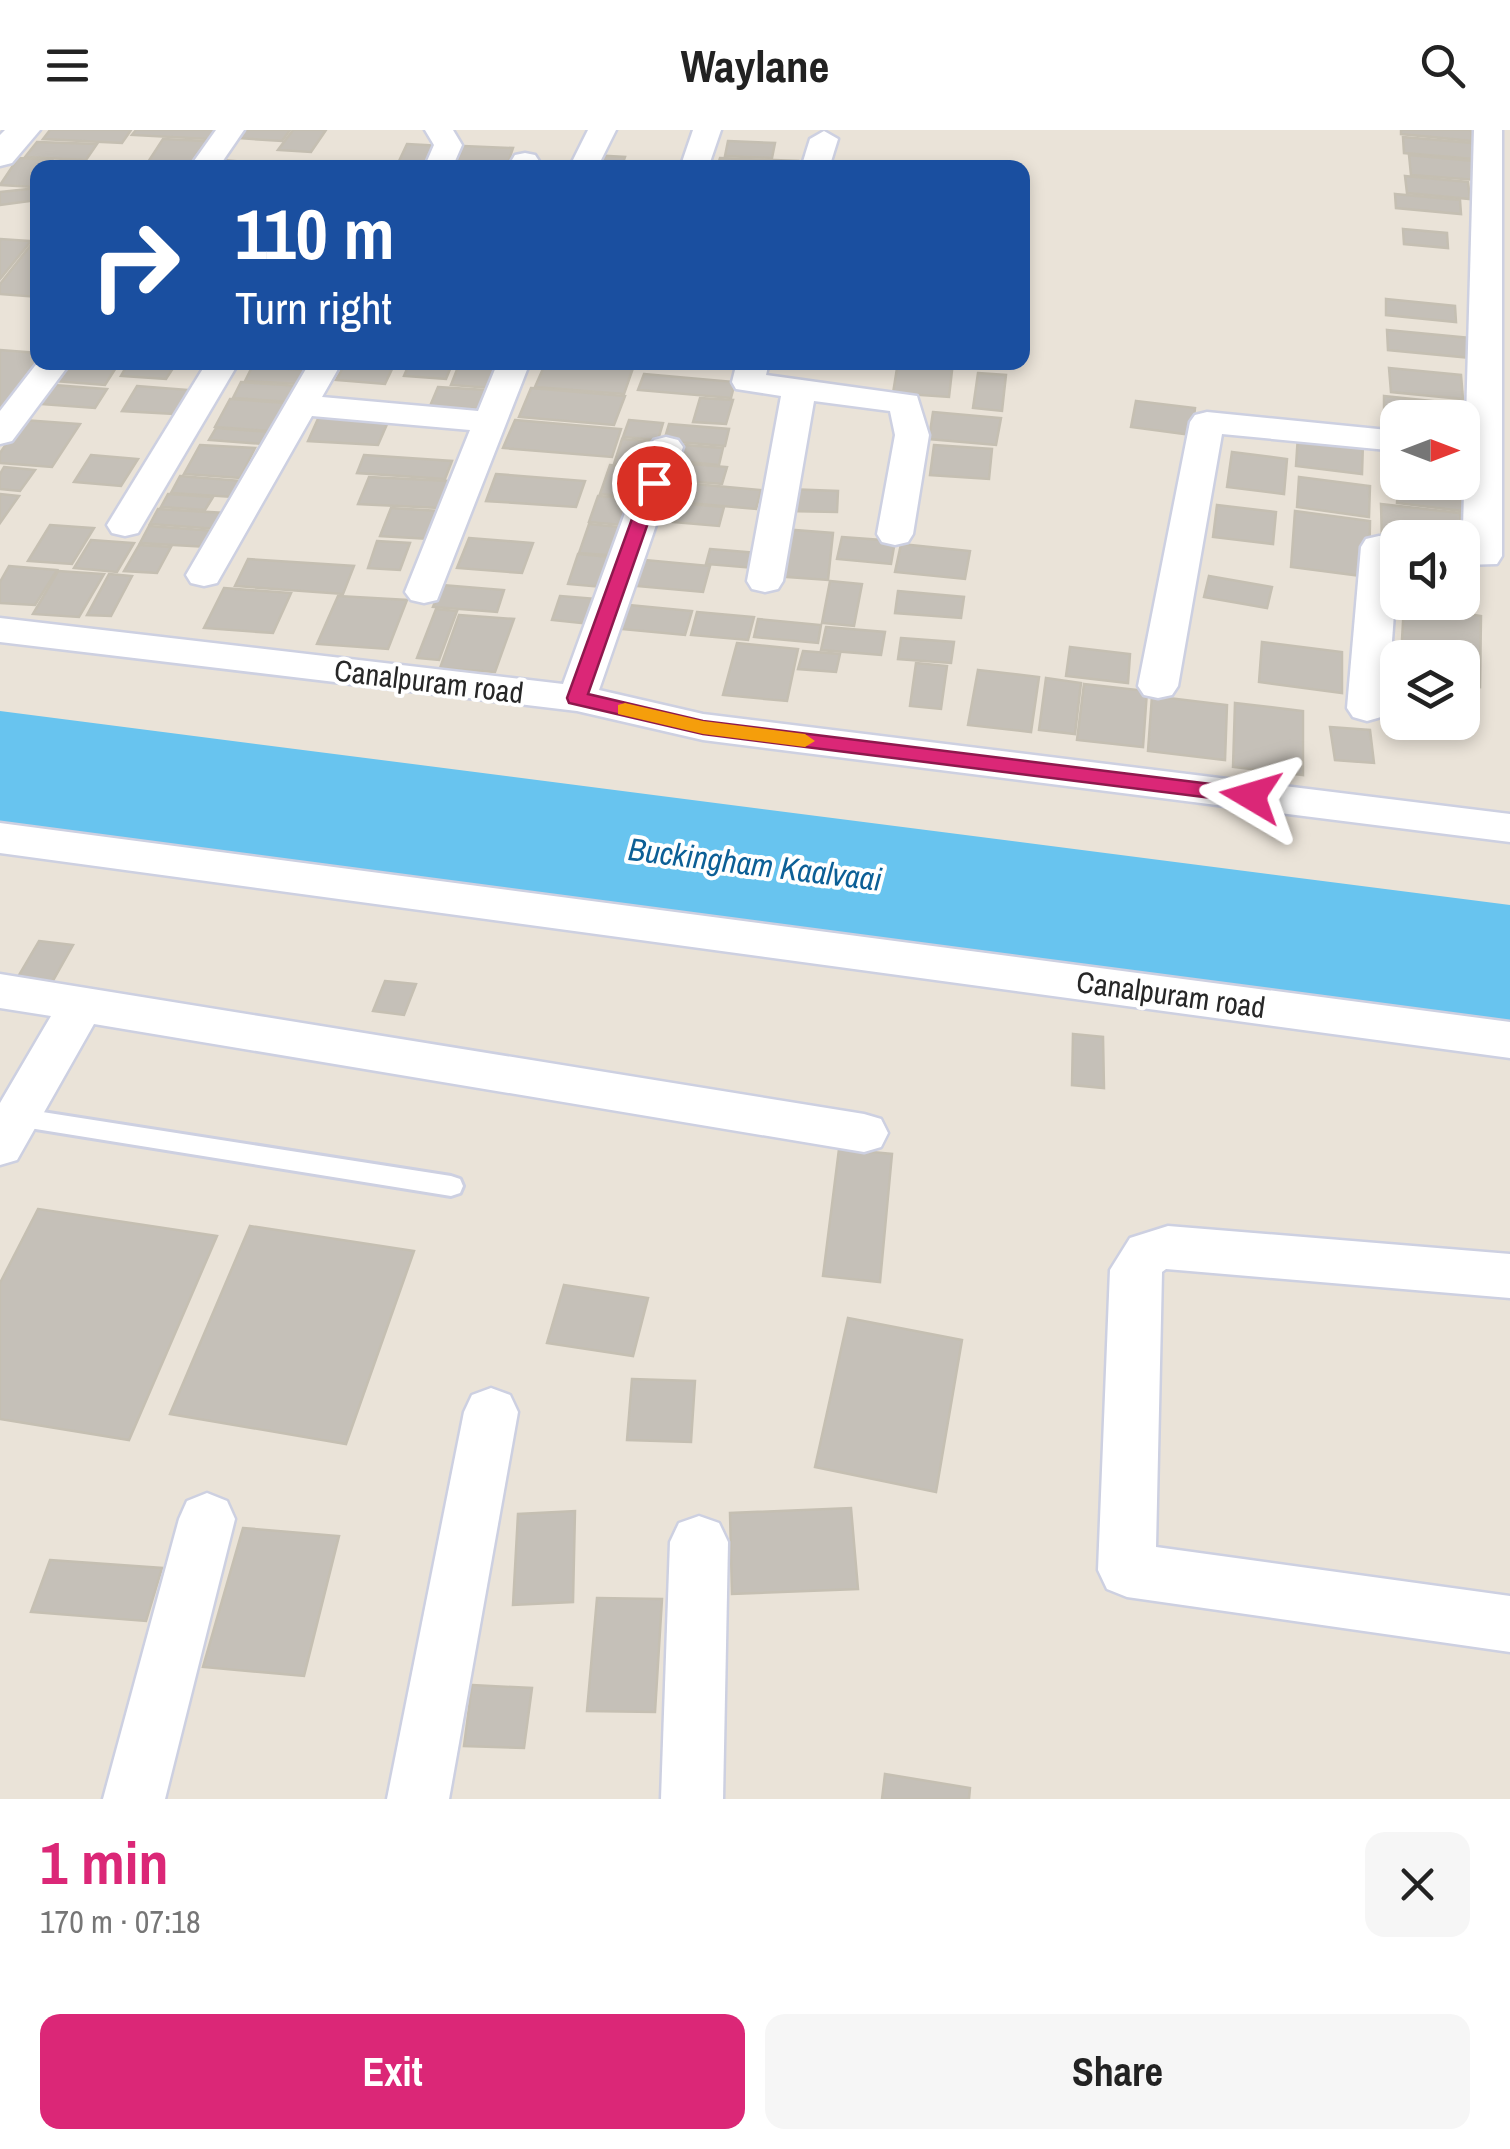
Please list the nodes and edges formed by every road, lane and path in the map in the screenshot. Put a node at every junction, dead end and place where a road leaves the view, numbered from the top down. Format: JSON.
{"nodes":[{"id":1,"x":230,"y":130,"type":"edge"},
{"id":2,"x":438,"y":130,"type":"edge"},
{"id":3,"x":602,"y":130,"type":"edge"},
{"id":4,"x":706,"y":130,"type":"edge"},
{"id":5,"x":1488,"y":130,"type":"edge"},
{"id":6,"x":824,"y":139,"type":"dead end"},
{"id":7,"x":209,"y":160,"type":"edge"},
{"id":8,"x":441,"y":160,"type":"edge"},
{"id":9,"x":586,"y":160,"type":"edge"},
{"id":10,"x":697,"y":160,"type":"edge"},
{"id":11,"x":817,"y":160,"type":"edge"},
{"id":12,"x":1497,"y":359,"type":"edge"},
{"id":13,"x":49,"y":370,"type":"edge"},
{"id":14,"x":217,"y":370,"type":"edge"},
{"id":15,"x":321,"y":370,"type":"edge"},
{"id":16,"x":511,"y":370,"type":"edge"},
{"id":17,"x":752,"y":370,"type":"edge"},
{"id":18,"x":799,"y":390,"type":"junction"},
{"id":19,"x":298,"y":405,"type":"junction"},
{"id":20,"x":490,"y":422,"type":"junction"},
{"id":21,"x":1480,"y":422,"type":"edge"},
{"id":22,"x":0,"y":434,"type":"edge"},
{"id":23,"x":1380,"y":438,"type":"edge"},
{"id":24,"x":666,"y":447,"type":"dead end"},
{"id":25,"x":1478,"y":500,"type":"edge"},
{"id":26,"x":125,"y":525,"type":"dead end"},
{"id":27,"x":895,"y":534,"type":"dead end"},
{"id":28,"x":1380,"y":548,"type":"edge"},
{"id":29,"x":1480,"y":556,"type":"edge"},
{"id":30,"x":204,"y":575,"type":"dead end"},
{"id":31,"x":765,"y":581,"type":"dead end"},
{"id":32,"x":424,"y":592,"type":"dead end"},
{"id":33,"x":0,"y":630,"type":"edge"},
{"id":34,"x":1158,"y":686,"type":"dead end"},
{"id":35,"x":576,"y":698,"type":"junction"},
{"id":36,"x":1367,"y":708,"type":"dead end"},
{"id":37,"x":1510,"y":828,"type":"edge"},
{"id":38,"x":0,"y":838,"type":"edge"},
{"id":39,"x":0,"y":992,"type":"edge"},
{"id":40,"x":82,"y":1004,"type":"junction"},
{"id":41,"x":1510,"y":1040,"type":"edge"},
{"id":42,"x":8,"y":1132,"type":"edge"},
{"id":43,"x":864,"y":1133,"type":"dead end"},
{"id":44,"x":451,"y":1186,"type":"dead end"},
{"id":45,"x":1510,"y":1276,"type":"edge"},
{"id":46,"x":492,"y":1412,"type":"dead end"},
{"id":47,"x":207,"y":1519,"type":"dead end"},
{"id":48,"x":699,"y":1542,"type":"dead end"},
{"id":49,"x":1510,"y":1624,"type":"edge"},
{"id":50,"x":134,"y":1799,"type":"edge"},
{"id":51,"x":418,"y":1799,"type":"edge"},
{"id":52,"x":692,"y":1799,"type":"edge"}],
"edges":[{"from":1,"to":7,"type":"street"},
{"from":2,"to":8,"type":"street"},
{"from":3,"to":9,"type":"street"},
{"from":4,"to":10,"type":"street"},
{"from":5,"to":12,"type":"street"},
{"from":6,"to":11,"type":"street"},
{"from":12,"to":21,"type":"street"},
{"from":13,"to":22,"type":"street"},
{"from":14,"to":26,"type":"street"},
{"from":15,"to":19,"type":"street"},
{"from":16,"to":20,"type":"street"},
{"from":17,"to":18,"type":"street"},
{"from":18,"to":27,"type":"street"},
{"from":18,"to":31,"type":"street"},
{"from":19,"to":20,"type":"street"},
{"from":19,"to":30,"type":"street"},
{"from":20,"to":32,"type":"street"},
{"from":23,"to":34,"type":"street"},
{"from":24,"to":35,"type":"street"},
{"from":25,"to":29,"type":"street"},
{"from":28,"to":36,"type":"street"},
{"from":33,"to":35,"type":"street","name":"Canalpuram road"},
{"from":35,"to":37,"type":"street","name":"Canalpuram road"},
{"from":38,"to":41,"type":"street","name":"Canalpuram road"},
{"from":39,"to":40,"type":"street"},
{"from":40,"to":42,"type":"street"},
{"from":40,"to":43,"type":"street"},
{"from":42,"to":44,"type":"lane"},
{"from":45,"to":49,"type":"street"},
{"from":46,"to":51,"type":"street"},
{"from":47,"to":50,"type":"street"},
{"from":48,"to":52,"type":"street"}]}
